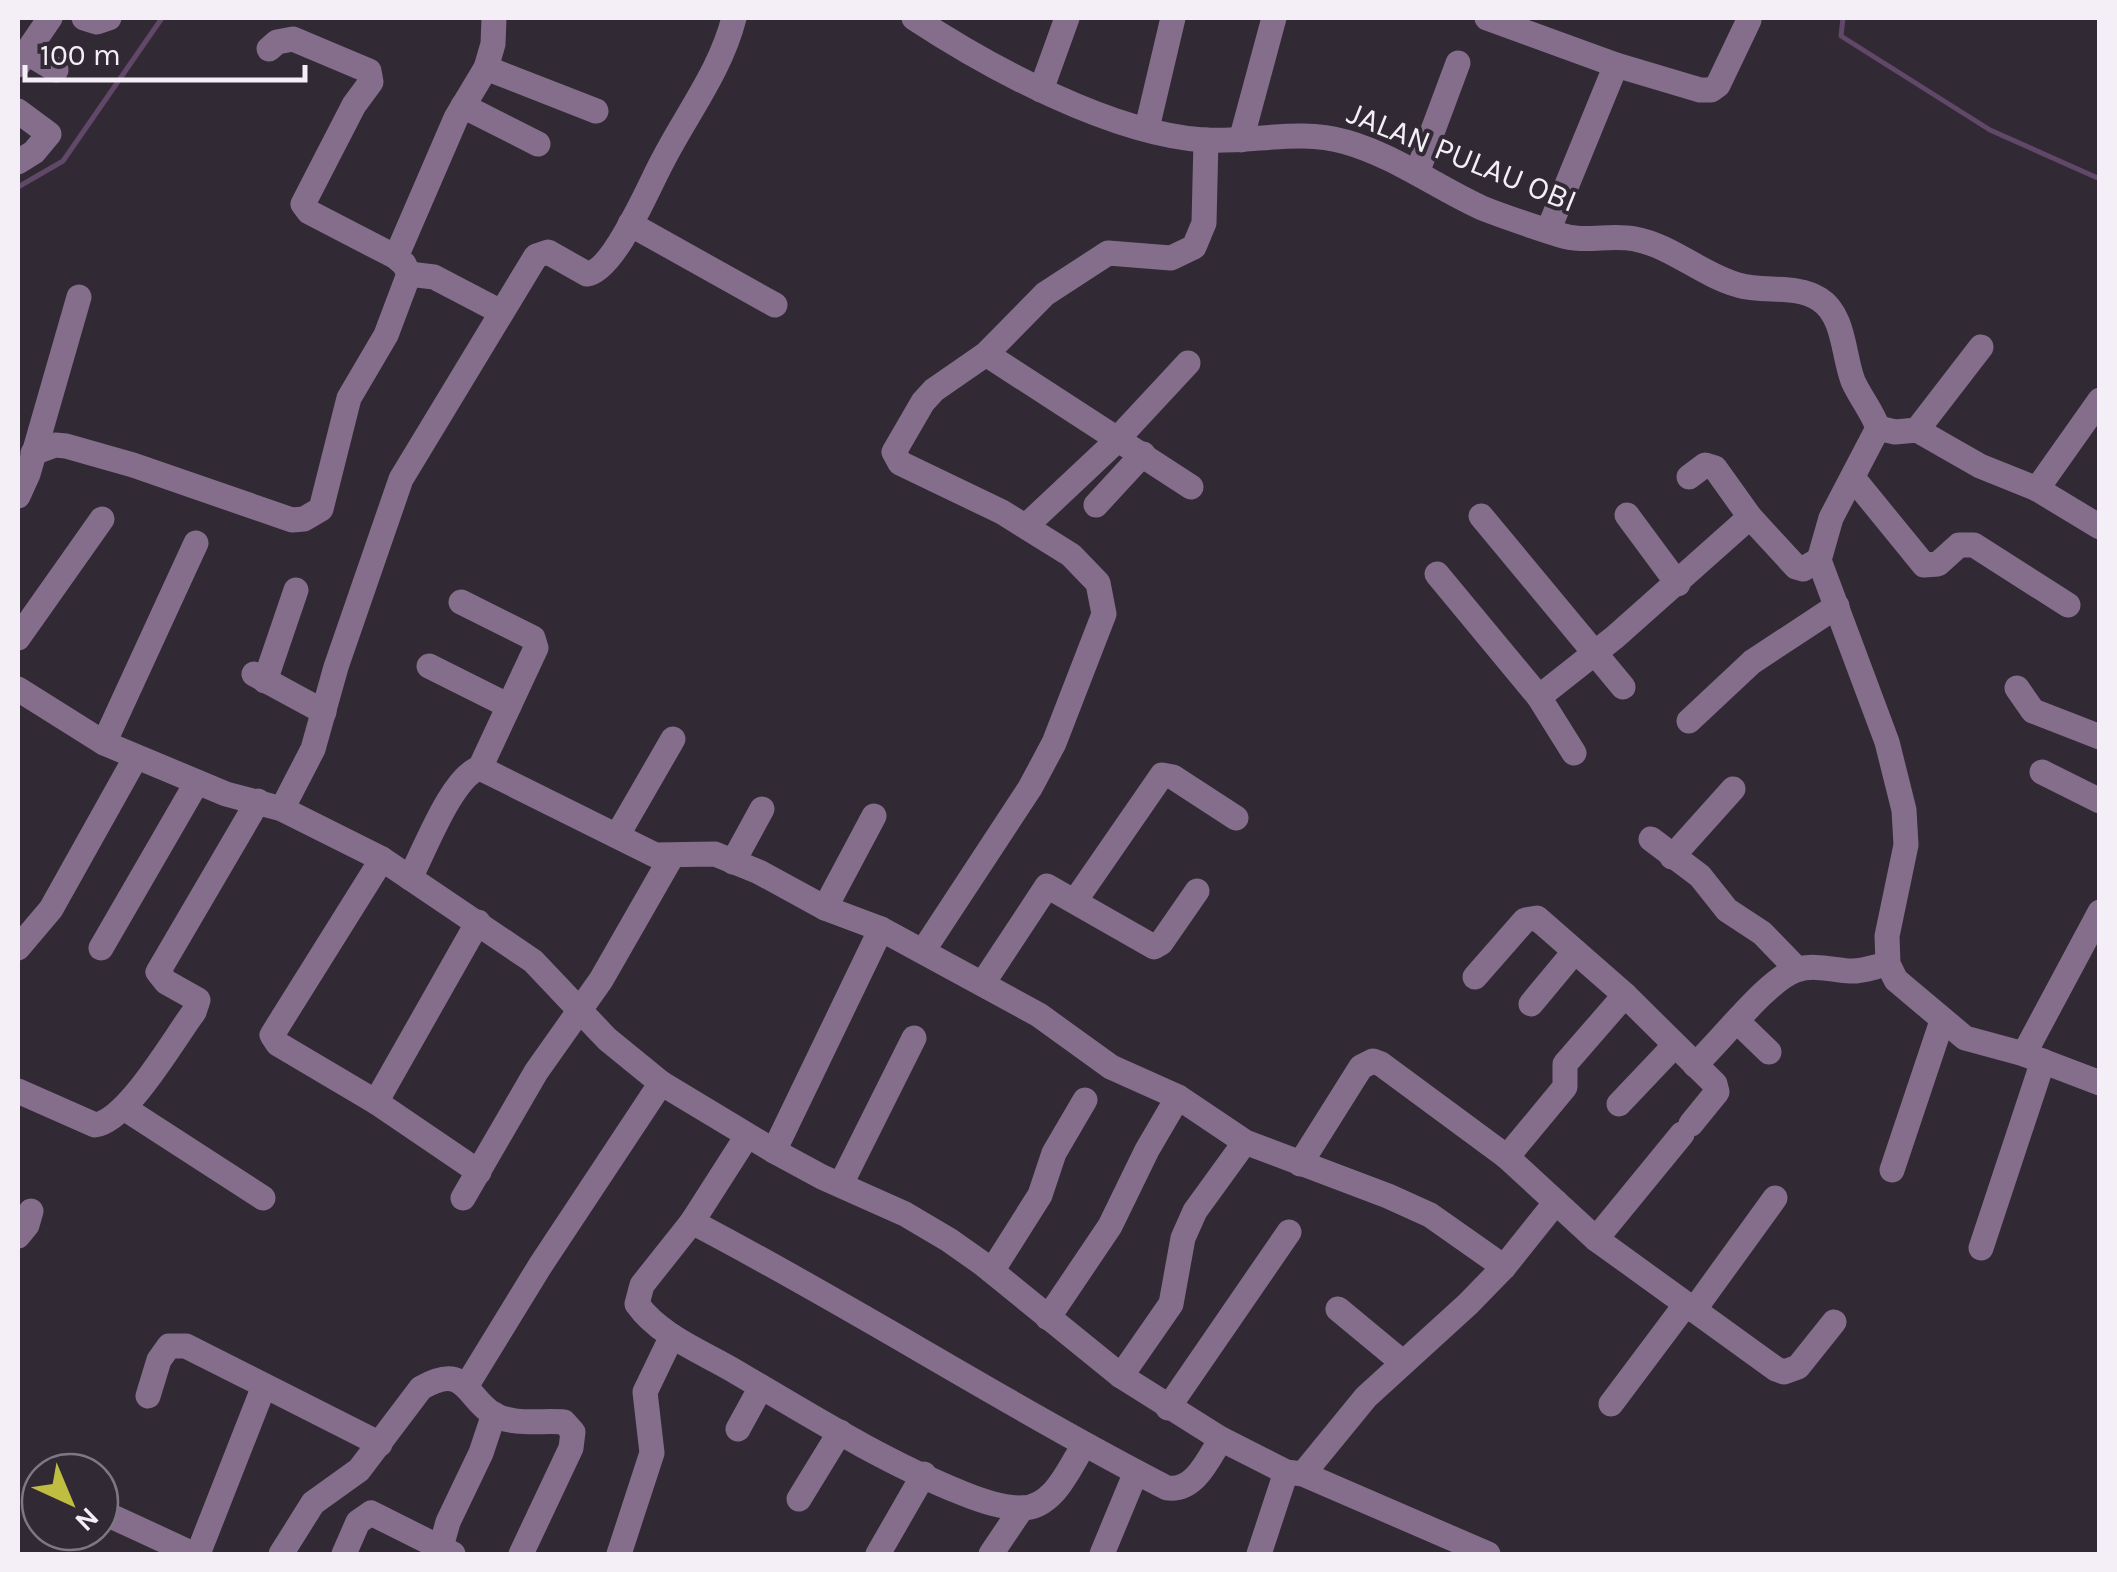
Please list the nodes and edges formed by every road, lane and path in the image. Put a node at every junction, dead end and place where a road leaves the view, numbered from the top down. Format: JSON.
{"nodes":[{"id":1,"x":50,"y":18,"type":"edge"},
{"id":2,"x":84,"y":18,"type":"edge"},
{"id":3,"x":109,"y":18,"type":"edge"},
{"id":4,"x":494,"y":18,"type":"edge"},
{"id":5,"x":734,"y":18,"type":"edge"},
{"id":6,"x":914,"y":18,"type":"edge"},
{"id":7,"x":1067,"y":18,"type":"edge"},
{"id":8,"x":1173,"y":18,"type":"edge"},
{"id":9,"x":1274,"y":18,"type":"edge"},
{"id":10,"x":1488,"y":18,"type":"edge"},
{"id":11,"x":1749,"y":20,"type":"dead end"},
{"id":12,"x":269,"y":50,"type":"dead end"},
{"id":13,"x":22,"y":58,"type":"edge"},
{"id":14,"x":1458,"y":63,"type":"dead end"},
{"id":15,"x":1616,"y":65,"type":"junction"},
{"id":16,"x":486,"y":68,"type":"junction"},
{"id":17,"x":56,"y":70,"type":"dead end"},
{"id":18,"x":1040,"y":90,"type":"junction"},
{"id":19,"x":464,"y":106,"type":"junction"},
{"id":20,"x":18,"y":110,"type":"edge"},
{"id":21,"x":596,"y":111,"type":"dead end"},
{"id":22,"x":1148,"y":128,"type":"junction"},
{"id":23,"x":1206,"y":140,"type":"junction"},
{"id":24,"x":1240,"y":140,"type":"junction"},
{"id":25,"x":538,"y":144,"type":"dead end"},
{"id":26,"x":18,"y":162,"type":"edge"},
{"id":27,"x":1417,"y":173,"type":"junction"},
{"id":28,"x":630,"y":224,"type":"junction"},
{"id":29,"x":1548,"y":231,"type":"junction"},
{"id":30,"x":402,"y":266,"type":"junction"},
{"id":31,"x":80,"y":297,"type":"dead end"},
{"id":32,"x":775,"y":305,"type":"dead end"},
{"id":33,"x":502,"y":312,"type":"junction"},
{"id":34,"x":1981,"y":348,"type":"dead end"},
{"id":35,"x":986,"y":354,"type":"junction"},
{"id":36,"x":1188,"y":362,"type":"dead end"},
{"id":37,"x":2100,"y":400,"type":"edge"},
{"id":38,"x":1878,"y":428,"type":"junction"},
{"id":39,"x":1916,"y":430,"type":"junction"},
{"id":40,"x":1118,"y":438,"type":"junction"},
{"id":41,"x":33,"y":453,"type":"junction"},
{"id":42,"x":1142,"y":454,"type":"junction"},
{"id":43,"x":1688,"y":477,"type":"dead end"},
{"id":44,"x":1853,"y":478,"type":"junction"},
{"id":45,"x":1191,"y":487,"type":"dead end"},
{"id":46,"x":2037,"y":489,"type":"junction"},
{"id":47,"x":18,"y":496,"type":"edge"},
{"id":48,"x":1096,"y":504,"type":"dead end"},
{"id":49,"x":1627,"y":515,"type":"dead end"},
{"id":50,"x":1481,"y":516,"type":"dead end"},
{"id":51,"x":1750,"y":517,"type":"junction"},
{"id":52,"x":102,"y":519,"type":"dead end"},
{"id":53,"x":1026,"y":526,"type":"junction"},
{"id":54,"x":2100,"y":526,"type":"edge"},
{"id":55,"x":196,"y":543,"type":"dead end"},
{"id":56,"x":1819,"y":560,"type":"junction"},
{"id":57,"x":1437,"y":574,"type":"dead end"},
{"id":58,"x":1678,"y":584,"type":"junction"},
{"id":59,"x":296,"y":590,"type":"dead end"},
{"id":60,"x":461,"y":602,"type":"dead end"},
{"id":61,"x":2068,"y":605,"type":"dead end"},
{"id":62,"x":1836,"y":606,"type":"junction"},
{"id":63,"x":18,"y":638,"type":"edge"},
{"id":64,"x":1594,"y":654,"type":"junction"},
{"id":65,"x":429,"y":666,"type":"dead end"},
{"id":66,"x":1623,"y":687,"type":"dead end"},
{"id":67,"x":2017,"y":688,"type":"dead end"},
{"id":68,"x":18,"y":689,"type":"edge"},
{"id":69,"x":1539,"y":697,"type":"junction"},
{"id":70,"x":509,"y":706,"type":"junction"},
{"id":71,"x":324,"y":712,"type":"junction"},
{"id":72,"x":1690,"y":721,"type":"dead end"},
{"id":73,"x":2100,"y":737,"type":"edge"},
{"id":74,"x":673,"y":739,"type":"dead end"},
{"id":75,"x":104,"y":743,"type":"junction"},
{"id":76,"x":1574,"y":753,"type":"dead end"},
{"id":77,"x":136,"y":757,"type":"junction"},
{"id":78,"x":480,"y":768,"type":"junction"},
{"id":79,"x":2042,"y":772,"type":"dead end"},
{"id":80,"x":197,"y":782,"type":"junction"},
{"id":81,"x":1732,"y":789,"type":"dead end"},
{"id":82,"x":2100,"y":801,"type":"edge"},
{"id":83,"x":270,"y":805,"type":"junction"},
{"id":84,"x":762,"y":809,"type":"dead end"},
{"id":85,"x":874,"y":816,"type":"dead end"},
{"id":86,"x":1236,"y":818,"type":"dead end"},
{"id":87,"x":617,"y":836,"type":"junction"},
{"id":88,"x":1651,"y":839,"type":"dead end"},
{"id":89,"x":672,"y":856,"type":"junction"},
{"id":90,"x":1672,"y":857,"type":"junction"},
{"id":91,"x":382,"y":859,"type":"junction"},
{"id":92,"x":733,"y":862,"type":"junction"},
{"id":93,"x":410,"y":878,"type":"junction"},
{"id":94,"x":1196,"y":892,"type":"dead end"},
{"id":95,"x":1076,"y":901,"type":"junction"},
{"id":96,"x":825,"y":908,"type":"junction"},
{"id":97,"x":2100,"y":912,"type":"edge"},
{"id":98,"x":478,"y":922,"type":"junction"},
{"id":99,"x":881,"y":930,"type":"junction"},
{"id":100,"x":18,"y":948,"type":"edge"},
{"id":101,"x":101,"y":948,"type":"dead end"},
{"id":102,"x":923,"y":951,"type":"junction"},
{"id":103,"x":1575,"y":951,"type":"junction"},
{"id":104,"x":1888,"y":964,"type":"junction"},
{"id":105,"x":1797,"y":969,"type":"junction"},
{"id":106,"x":1475,"y":977,"type":"dead end"},
{"id":107,"x":983,"y":984,"type":"junction"},
{"id":108,"x":1625,"y":995,"type":"junction"},
{"id":109,"x":1531,"y":1004,"type":"dead end"},
{"id":110,"x":580,"y":1008,"type":"junction"},
{"id":111,"x":1942,"y":1021,"type":"junction"},
{"id":112,"x":1738,"y":1022,"type":"junction"},
{"id":113,"x":914,"y":1038,"type":"dead end"},
{"id":114,"x":1675,"y":1044,"type":"junction"},
{"id":115,"x":1769,"y":1052,"type":"dead end"},
{"id":116,"x":2034,"y":1058,"type":"junction"},
{"id":117,"x":1695,"y":1066,"type":"junction"},
{"id":118,"x":2098,"y":1080,"type":"edge"},
{"id":119,"x":661,"y":1083,"type":"junction"},
{"id":120,"x":18,"y":1091,"type":"edge"},
{"id":121,"x":1178,"y":1097,"type":"junction"},
{"id":122,"x":1086,"y":1100,"type":"dead end"},
{"id":123,"x":376,"y":1102,"type":"junction"},
{"id":124,"x":1619,"y":1104,"type":"dead end"},
{"id":125,"x":124,"y":1108,"type":"junction"},
{"id":126,"x":747,"y":1136,"type":"junction"},
{"id":127,"x":1246,"y":1142,"type":"junction"},
{"id":128,"x":774,"y":1151,"type":"junction"},
{"id":129,"x":1506,"y":1158,"type":"junction"},
{"id":130,"x":1300,"y":1164,"type":"junction"},
{"id":131,"x":1892,"y":1170,"type":"dead end"},
{"id":132,"x":480,"y":1172,"type":"junction"},
{"id":133,"x":841,"y":1184,"type":"junction"},
{"id":134,"x":263,"y":1198,"type":"dead end"},
{"id":135,"x":463,"y":1198,"type":"dead end"},
{"id":136,"x":1775,"y":1198,"type":"dead end"},
{"id":137,"x":1556,"y":1202,"type":"junction"},
{"id":138,"x":32,"y":1211,"type":"dead end"},
{"id":139,"x":692,"y":1222,"type":"junction"},
{"id":140,"x":1288,"y":1232,"type":"dead end"},
{"id":141,"x":18,"y":1236,"type":"edge"},
{"id":142,"x":1596,"y":1239,"type":"junction"},
{"id":143,"x":1981,"y":1248,"type":"dead end"},
{"id":144,"x":1504,"y":1267,"type":"junction"},
{"id":145,"x":992,"y":1272,"type":"junction"},
{"id":146,"x":1690,"y":1307,"type":"junction"},
{"id":147,"x":1338,"y":1310,"type":"dead end"},
{"id":148,"x":1048,"y":1318,"type":"junction"},
{"id":149,"x":1834,"y":1322,"type":"dead end"},
{"id":150,"x":672,"y":1336,"type":"junction"},
{"id":151,"x":1402,"y":1362,"type":"junction"},
{"id":152,"x":1120,"y":1376,"type":"junction"},
{"id":153,"x":467,"y":1385,"type":"junction"},
{"id":154,"x":264,"y":1386,"type":"junction"},
{"id":155,"x":761,"y":1387,"type":"junction"},
{"id":156,"x":148,"y":1396,"type":"dead end"},
{"id":157,"x":1610,"y":1404,"type":"dead end"},
{"id":158,"x":1168,"y":1408,"type":"junction"},
{"id":159,"x":494,"y":1414,"type":"junction"},
{"id":160,"x":738,"y":1429,"type":"dead end"},
{"id":161,"x":840,"y":1432,"type":"junction"},
{"id":162,"x":1221,"y":1439,"type":"junction"},
{"id":163,"x":380,"y":1444,"type":"junction"},
{"id":164,"x":1084,"y":1445,"type":"junction"},
{"id":165,"x":1136,"y":1472,"type":"junction"},
{"id":166,"x":1294,"y":1473,"type":"junction"},
{"id":167,"x":924,"y":1474,"type":"junction"},
{"id":168,"x":348,"y":1480,"type":"junction"},
{"id":169,"x":799,"y":1498,"type":"dead end"},
{"id":170,"x":1022,"y":1508,"type":"junction"},
{"id":171,"x":366,"y":1513,"type":"junction"},
{"id":172,"x":120,"y":1520,"type":"edge"},
{"id":173,"x":445,"y":1553,"type":"edge"},
{"id":174,"x":195,"y":1554,"type":"edge"},
{"id":175,"x":281,"y":1554,"type":"edge"},
{"id":176,"x":344,"y":1554,"type":"edge"},
{"id":177,"x":521,"y":1554,"type":"edge"},
{"id":178,"x":619,"y":1554,"type":"edge"},
{"id":179,"x":878,"y":1554,"type":"edge"},
{"id":180,"x":991,"y":1554,"type":"edge"},
{"id":181,"x":1102,"y":1554,"type":"edge"},
{"id":182,"x":1260,"y":1554,"type":"edge"},
{"id":183,"x":1488,"y":1554,"type":"edge"}],
"edges":[{"from":1,"to":13,"type":"street"},
{"from":2,"to":3,"type":"street"},
{"from":4,"to":16,"type":"street"},
{"from":5,"to":28,"type":"street"},
{"from":6,"to":18,"type":"street","name":"JALAN PULAU OBI"},
{"from":7,"to":18,"type":"street"},
{"from":8,"to":22,"type":"street"},
{"from":9,"to":24,"type":"street"},
{"from":10,"to":15,"type":"street"},
{"from":11,"to":15,"type":"street"},
{"from":12,"to":30,"type":"street"},
{"from":13,"to":17,"type":"street"},
{"from":14,"to":27,"type":"street"},
{"from":15,"to":29,"type":"street"},
{"from":16,"to":19,"type":"street"},
{"from":16,"to":21,"type":"street"},
{"from":18,"to":22,"type":"street","name":"JALAN PULAU OBI"},
{"from":19,"to":25,"type":"street"},
{"from":19,"to":30,"type":"street"},
{"from":20,"to":26,"type":"street"},
{"from":22,"to":23,"type":"street","name":"JALAN PULAU OBI"},
{"from":23,"to":24,"type":"street","name":"JALAN PULAU OBI"},
{"from":23,"to":35,"type":"street"},
{"from":24,"to":27,"type":"street","name":"JALAN PULAU OBI"},
{"from":27,"to":29,"type":"street","name":"JALAN PULAU OBI"},
{"from":28,"to":32,"type":"street"},
{"from":28,"to":33,"type":"street"},
{"from":29,"to":38,"type":"street","name":"JALAN PULAU OBI"},
{"from":30,"to":33,"type":"street"},
{"from":30,"to":41,"type":"street"},
{"from":31,"to":41,"type":"street"},
{"from":33,"to":71,"type":"street"},
{"from":34,"to":39,"type":"street"},
{"from":35,"to":40,"type":"street"},
{"from":35,"to":53,"type":"street"},
{"from":36,"to":40,"type":"street"},
{"from":37,"to":46,"type":"street"},
{"from":38,"to":39,"type":"street"},
{"from":38,"to":44,"type":"street"},
{"from":39,"to":46,"type":"street"},
{"from":40,"to":42,"type":"street"},
{"from":40,"to":53,"type":"street"},
{"from":41,"to":47,"type":"street"},
{"from":42,"to":45,"type":"street"},
{"from":42,"to":48,"type":"street"},
{"from":43,"to":51,"type":"street"},
{"from":44,"to":56,"type":"street"},
{"from":44,"to":61,"type":"street"},
{"from":46,"to":54,"type":"street"},
{"from":49,"to":58,"type":"street"},
{"from":50,"to":64,"type":"street"},
{"from":51,"to":56,"type":"street"},
{"from":51,"to":58,"type":"street"},
{"from":52,"to":63,"type":"street"},
{"from":53,"to":102,"type":"street"},
{"from":55,"to":75,"type":"street"},
{"from":56,"to":62,"type":"street"},
{"from":57,"to":69,"type":"street"},
{"from":58,"to":64,"type":"street"},
{"from":59,"to":71,"type":"street"},
{"from":60,"to":70,"type":"street"},
{"from":62,"to":72,"type":"street"},
{"from":62,"to":104,"type":"street"},
{"from":64,"to":66,"type":"street"},
{"from":64,"to":69,"type":"street"},
{"from":65,"to":70,"type":"street"},
{"from":67,"to":73,"type":"street"},
{"from":68,"to":75,"type":"street"},
{"from":69,"to":76,"type":"street"},
{"from":70,"to":78,"type":"street"},
{"from":71,"to":83,"type":"street"},
{"from":74,"to":87,"type":"street"},
{"from":75,"to":77,"type":"street"},
{"from":77,"to":80,"type":"street"},
{"from":77,"to":100,"type":"street"},
{"from":78,"to":87,"type":"street"},
{"from":78,"to":93,"type":"street"},
{"from":79,"to":82,"type":"street"},
{"from":80,"to":83,"type":"street"},
{"from":80,"to":101,"type":"street"},
{"from":81,"to":90,"type":"street"},
{"from":83,"to":91,"type":"street"},
{"from":83,"to":125,"type":"street"},
{"from":84,"to":92,"type":"street"},
{"from":85,"to":96,"type":"street"},
{"from":86,"to":95,"type":"street"},
{"from":87,"to":89,"type":"street"},
{"from":88,"to":90,"type":"street"},
{"from":89,"to":92,"type":"street"},
{"from":89,"to":110,"type":"street"},
{"from":90,"to":105,"type":"street"},
{"from":91,"to":93,"type":"street"},
{"from":91,"to":123,"type":"street"},
{"from":92,"to":96,"type":"street"},
{"from":93,"to":98,"type":"street"},
{"from":94,"to":95,"type":"street"},
{"from":95,"to":107,"type":"street"},
{"from":96,"to":99,"type":"street"},
{"from":97,"to":116,"type":"street"},
{"from":98,"to":110,"type":"street"},
{"from":98,"to":123,"type":"street"},
{"from":99,"to":102,"type":"street"},
{"from":99,"to":128,"type":"street"},
{"from":102,"to":107,"type":"street"},
{"from":103,"to":106,"type":"street"},
{"from":103,"to":108,"type":"street"},
{"from":103,"to":109,"type":"street"},
{"from":104,"to":105,"type":"street"},
{"from":104,"to":111,"type":"street"},
{"from":105,"to":112,"type":"street"},
{"from":107,"to":121,"type":"street"},
{"from":108,"to":114,"type":"street"},
{"from":108,"to":129,"type":"street"},
{"from":110,"to":119,"type":"street"},
{"from":110,"to":132,"type":"street"},
{"from":111,"to":116,"type":"street"},
{"from":111,"to":131,"type":"street"},
{"from":112,"to":115,"type":"street"},
{"from":112,"to":117,"type":"street"},
{"from":113,"to":133,"type":"street"},
{"from":114,"to":117,"type":"street"},
{"from":114,"to":124,"type":"street"},
{"from":116,"to":118,"type":"street"},
{"from":116,"to":143,"type":"street"},
{"from":117,"to":142,"type":"street"},
{"from":119,"to":126,"type":"street"},
{"from":119,"to":153,"type":"street"},
{"from":120,"to":125,"type":"street"},
{"from":121,"to":127,"type":"street"},
{"from":121,"to":148,"type":"street"},
{"from":122,"to":145,"type":"street"},
{"from":123,"to":132,"type":"street"},
{"from":125,"to":134,"type":"street"},
{"from":126,"to":128,"type":"street"},
{"from":126,"to":139,"type":"street"},
{"from":127,"to":130,"type":"street"},
{"from":127,"to":152,"type":"street"},
{"from":128,"to":133,"type":"street"},
{"from":129,"to":130,"type":"street"},
{"from":129,"to":137,"type":"street"},
{"from":130,"to":144,"type":"street"},
{"from":132,"to":135,"type":"street"},
{"from":133,"to":145,"type":"street"},
{"from":136,"to":146,"type":"street"},
{"from":137,"to":142,"type":"street"},
{"from":137,"to":144,"type":"street"},
{"from":138,"to":141,"type":"street"},
{"from":139,"to":150,"type":"street"},
{"from":139,"to":164,"type":"street"},
{"from":140,"to":158,"type":"street"},
{"from":142,"to":146,"type":"street"},
{"from":144,"to":151,"type":"street"},
{"from":145,"to":148,"type":"street"},
{"from":146,"to":149,"type":"street"},
{"from":146,"to":157,"type":"street"},
{"from":147,"to":151,"type":"street"},
{"from":148,"to":152,"type":"street"},
{"from":150,"to":155,"type":"street"},
{"from":150,"to":178,"type":"street"},
{"from":151,"to":166,"type":"street"},
{"from":152,"to":158,"type":"street"},
{"from":153,"to":159,"type":"street"},
{"from":153,"to":163,"type":"street"},
{"from":154,"to":156,"type":"street"},
{"from":154,"to":163,"type":"street"},
{"from":154,"to":174,"type":"street"},
{"from":155,"to":160,"type":"street"},
{"from":155,"to":161,"type":"street"},
{"from":158,"to":162,"type":"street"},
{"from":159,"to":173,"type":"street"},
{"from":159,"to":177,"type":"street"},
{"from":161,"to":167,"type":"street"},
{"from":161,"to":169,"type":"street"},
{"from":162,"to":165,"type":"street"},
{"from":162,"to":166,"type":"street"},
{"from":163,"to":168,"type":"street"},
{"from":164,"to":165,"type":"street"},
{"from":164,"to":170,"type":"street"},
{"from":165,"to":181,"type":"street"},
{"from":166,"to":182,"type":"street"},
{"from":166,"to":183,"type":"street"},
{"from":167,"to":170,"type":"street"},
{"from":167,"to":179,"type":"street"},
{"from":168,"to":171,"type":"street"},
{"from":168,"to":175,"type":"street"},
{"from":170,"to":180,"type":"street"},
{"from":171,"to":173,"type":"street"},
{"from":171,"to":176,"type":"street"},
{"from":172,"to":174,"type":"street"}]}
